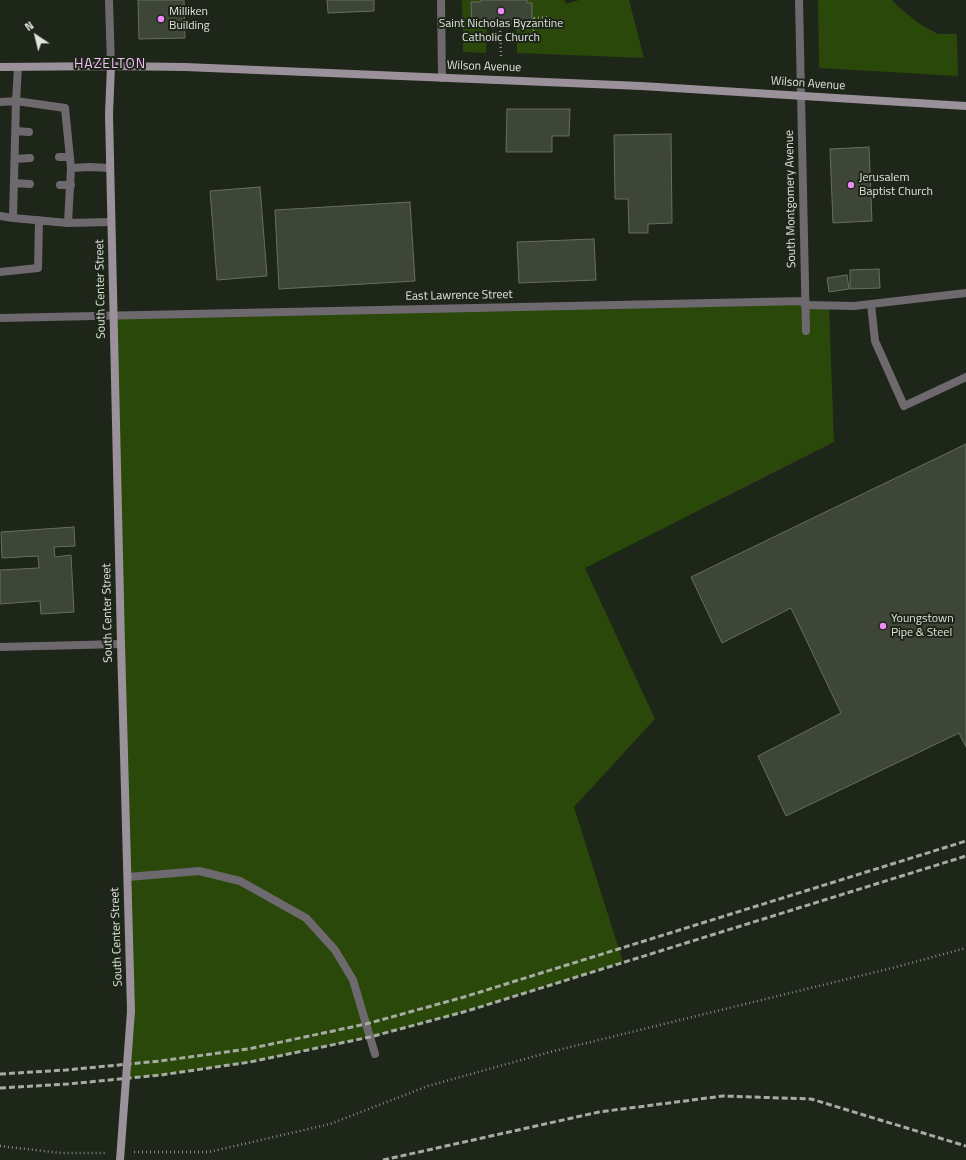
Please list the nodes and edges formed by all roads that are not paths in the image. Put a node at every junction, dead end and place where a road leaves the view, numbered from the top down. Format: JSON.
{"nodes":[{"id":1,"x":109,"y":0,"type":"edge"},
{"id":2,"x":440,"y":0,"type":"edge"},
{"id":3,"x":799,"y":0,"type":"edge"},
{"id":4,"x":111,"y":66,"type":"junction"},
{"id":5,"x":0,"y":67,"type":"edge"},
{"id":6,"x":18,"y":67,"type":"junction"},
{"id":7,"x":442,"y":78,"type":"junction"},
{"id":8,"x":801,"y":96,"type":"junction"},
{"id":9,"x":16,"y":101,"type":"junction"},
{"id":10,"x":0,"y":102,"type":"edge"},
{"id":11,"x":966,"y":106,"type":"edge"},
{"id":12,"x":16,"y":131,"type":"junction"},
{"id":13,"x":29,"y":132,"type":"dead end"},
{"id":14,"x":59,"y":157,"type":"dead end"},
{"id":15,"x":70,"y":157,"type":"junction"},
{"id":16,"x":30,"y":158,"type":"dead end"},
{"id":17,"x":15,"y":159,"type":"junction"},
{"id":18,"x":71,"y":168,"type":"junction"},
{"id":19,"x":110,"y":168,"type":"junction"},
{"id":20,"x":14,"y":183,"type":"junction"},
{"id":21,"x":30,"y":184,"type":"dead end"},
{"id":22,"x":60,"y":185,"type":"dead end"},
{"id":23,"x":71,"y":185,"type":"junction"},
{"id":24,"x":0,"y":216,"type":"edge"},
{"id":25,"x":13,"y":218,"type":"junction"},
{"id":26,"x":39,"y":220,"type":"junction"},
{"id":27,"x":111,"y":222,"type":"junction"},
{"id":28,"x":68,"y":223,"type":"junction"},
{"id":29,"x":0,"y":272,"type":"edge"},
{"id":30,"x":966,"y":293,"type":"edge"},
{"id":31,"x":805,"y":303,"type":"junction"},
{"id":32,"x":871,"y":304,"type":"junction"},
{"id":33,"x":114,"y":315,"type":"junction"},
{"id":34,"x":0,"y":318,"type":"edge"},
{"id":35,"x":806,"y":331,"type":"dead end"},
{"id":36,"x":966,"y":377,"type":"edge"},
{"id":37,"x":121,"y":644,"type":"junction"},
{"id":38,"x":0,"y":647,"type":"edge"},
{"id":39,"x":128,"y":877,"type":"junction"},
{"id":40,"x":375,"y":1054,"type":"dead end"},
{"id":41,"x":120,"y":1160,"type":"edge"}],
"edges":[{"from":1,"to":4,"type":"street"},
{"from":2,"to":7,"type":"street"},
{"from":3,"to":8,"type":"street","name":"South Montgomery Avenue"},
{"from":4,"to":6,"type":"main road","name":"Wilson Avenue"},
{"from":4,"to":7,"type":"main road","name":"Wilson Avenue"},
{"from":4,"to":19,"type":"main road","name":"South Center Street"},
{"from":5,"to":6,"type":"main road","name":"Wilson Avenue"},
{"from":6,"to":9,"type":"street"},
{"from":7,"to":8,"type":"main road","name":"Wilson Avenue"},
{"from":8,"to":11,"type":"main road","name":"Wilson Avenue"},
{"from":8,"to":31,"type":"street","name":"South Montgomery Avenue"},
{"from":9,"to":10,"type":"street"},
{"from":9,"to":12,"type":"street"},
{"from":9,"to":15,"type":"street"},
{"from":12,"to":13,"type":"street"},
{"from":12,"to":17,"type":"street"},
{"from":14,"to":15,"type":"street"},
{"from":15,"to":18,"type":"street"},
{"from":16,"to":17,"type":"street"},
{"from":17,"to":20,"type":"street"},
{"from":18,"to":19,"type":"street"},
{"from":18,"to":23,"type":"street"},
{"from":19,"to":27,"type":"main road","name":"South Center Street"},
{"from":20,"to":21,"type":"street"},
{"from":20,"to":25,"type":"street"},
{"from":22,"to":23,"type":"street"},
{"from":23,"to":28,"type":"street"},
{"from":24,"to":25,"type":"street"},
{"from":25,"to":26,"type":"street"},
{"from":26,"to":28,"type":"street"},
{"from":26,"to":29,"type":"street"},
{"from":27,"to":28,"type":"street"},
{"from":27,"to":33,"type":"main road","name":"South Center Street"},
{"from":30,"to":32,"type":"street","name":"East Lawrence Street"},
{"from":31,"to":32,"type":"street","name":"East Lawrence Street"},
{"from":31,"to":33,"type":"street","name":"East Lawrence Street"},
{"from":31,"to":35,"type":"street","name":"South Montgomery Avenue"},
{"from":32,"to":36,"type":"street"},
{"from":33,"to":34,"type":"street","name":"East Lawrence Street"},
{"from":33,"to":37,"type":"main road","name":"South Center Street"},
{"from":37,"to":38,"type":"street"},
{"from":37,"to":39,"type":"main road","name":"South Center Street"},
{"from":39,"to":40,"type":"street"},
{"from":39,"to":41,"type":"main road","name":"South Center Street","bridge":true}]}
